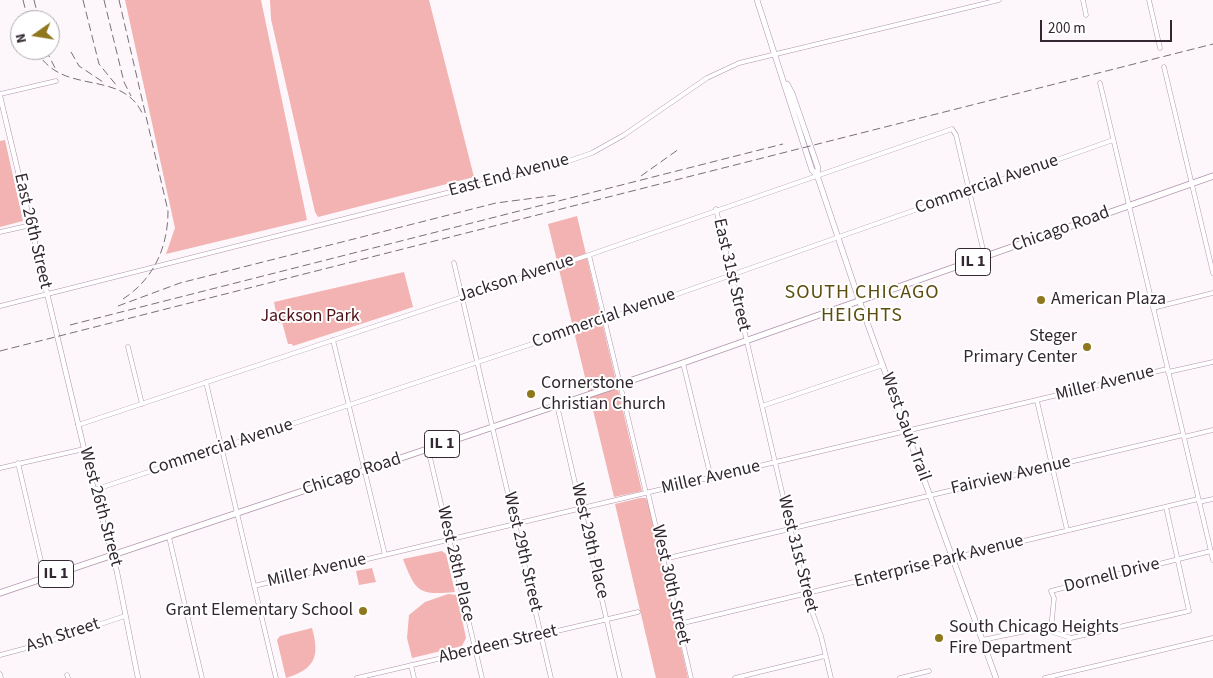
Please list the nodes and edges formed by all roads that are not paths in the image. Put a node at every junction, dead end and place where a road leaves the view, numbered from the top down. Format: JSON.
{"nodes":[{"id":1,"x":757,"y":0,"type":"edge"},
{"id":2,"x":998,"y":0,"type":"edge"},
{"id":3,"x":1082,"y":0,"type":"edge"},
{"id":4,"x":1149,"y":0,"type":"edge"},
{"id":5,"x":1086,"y":14,"type":"dead end"},
{"id":6,"x":1160,"y":48,"type":"dead end"},
{"id":7,"x":776,"y":54,"type":"junction"},
{"id":8,"x":1164,"y":67,"type":"dead end"},
{"id":9,"x":56,"y":81,"type":"dead end"},
{"id":10,"x":785,"y":82,"type":"junction"},
{"id":11,"x":1100,"y":83,"type":"dead end"},
{"id":12,"x":0,"y":95,"type":"edge"},
{"id":13,"x":1113,"y":140,"type":"junction"},
{"id":14,"x":817,"y":175,"type":"junction"},
{"id":15,"x":1213,"y":176,"type":"edge"},
{"id":16,"x":1192,"y":184,"type":"junction"},
{"id":17,"x":969,"y":192,"type":"junction"},
{"id":18,"x":1128,"y":206,"type":"junction"},
{"id":19,"x":716,"y":209,"type":"junction"},
{"id":20,"x":30,"y":225,"type":"junction"},
{"id":21,"x":0,"y":232,"type":"edge"},
{"id":22,"x":838,"y":237,"type":"junction"},
{"id":23,"x":589,"y":255,"type":"junction"},
{"id":24,"x":985,"y":258,"type":"junction"},
{"id":25,"x":454,"y":263,"type":"dead end"},
{"id":26,"x":1213,"y":273,"type":"edge"},
{"id":27,"x":731,"y":275,"type":"junction"},
{"id":28,"x":1213,"y":293,"type":"edge"},
{"id":29,"x":47,"y":294,"type":"junction"},
{"id":30,"x":461,"y":298,"type":"junction"},
{"id":31,"x":859,"y":300,"type":"junction"},
{"id":32,"x":0,"y":306,"type":"edge"},
{"id":33,"x":1153,"y":308,"type":"junction"},
{"id":34,"x":604,"y":320,"type":"junction"},
{"id":35,"x":57,"y":336,"type":"joint"},
{"id":36,"x":333,"y":340,"type":"junction"},
{"id":37,"x":747,"y":340,"type":"junction"},
{"id":38,"x":128,"y":347,"type":"dead end"},
{"id":39,"x":476,"y":362,"type":"junction"},
{"id":40,"x":1213,"y":362,"type":"edge"},
{"id":41,"x":683,"y":363,"type":"junction"},
{"id":42,"x":883,"y":365,"type":"junction"},
{"id":43,"x":1168,"y":371,"type":"junction"},
{"id":44,"x":206,"y":382,"type":"junction"},
{"id":45,"x":620,"y":384,"type":"junction"},
{"id":46,"x":1037,"y":401,"type":"junction"},
{"id":47,"x":142,"y":404,"type":"junction"},
{"id":48,"x":348,"y":405,"type":"junction"},
{"id":49,"x":557,"y":405,"type":"junction"},
{"id":50,"x":762,"y":406,"type":"junction"},
{"id":51,"x":78,"y":425,"type":"junction"},
{"id":52,"x":492,"y":427,"type":"junction"},
{"id":53,"x":1213,"y":430,"type":"edge"},
{"id":54,"x":907,"y":431,"type":"junction"},
{"id":55,"x":1184,"y":436,"type":"junction"},
{"id":56,"x":222,"y":448,"type":"junction"},
{"id":57,"x":84,"y":449,"type":"junction"},
{"id":58,"x":428,"y":449,"type":"junction"},
{"id":59,"x":775,"y":462,"type":"junction"},
{"id":60,"x":18,"y":464,"type":"junction"},
{"id":61,"x":1052,"y":466,"type":"junction"},
{"id":62,"x":0,"y":468,"type":"edge"},
{"id":63,"x":365,"y":470,"type":"junction"},
{"id":64,"x":711,"y":478,"type":"junction"},
{"id":65,"x":94,"y":490,"type":"junction"},
{"id":66,"x":647,"y":493,"type":"junction"},
{"id":67,"x":930,"y":495,"type":"junction"},
{"id":68,"x":1213,"y":499,"type":"edge"},
{"id":69,"x":1199,"y":501,"type":"junction"},
{"id":70,"x":1166,"y":507,"type":"junction"},
{"id":71,"x":581,"y":508,"type":"junction"},
{"id":72,"x":238,"y":513,"type":"junction"},
{"id":73,"x":515,"y":524,"type":"junction"},
{"id":74,"x":791,"y":528,"type":"junction"},
{"id":75,"x":1068,"y":530,"type":"junction"},
{"id":76,"x":169,"y":537,"type":"junction"},
{"id":77,"x":449,"y":540,"type":"junction"},
{"id":78,"x":1211,"y":551,"type":"junction"},
{"id":79,"x":112,"y":555,"type":"junction"},
{"id":80,"x":385,"y":555,"type":"junction"},
{"id":81,"x":664,"y":559,"type":"junction"},
{"id":82,"x":952,"y":559,"type":"junction"},
{"id":83,"x":1178,"y":559,"type":"junction"},
{"id":84,"x":1213,"y":560,"type":"edge"},
{"id":85,"x":45,"y":578,"type":"junction"},
{"id":86,"x":254,"y":586,"type":"junction"},
{"id":87,"x":0,"y":593,"type":"edge"},
{"id":88,"x":806,"y":595,"type":"junction"},
{"id":89,"x":638,"y":612,"type":"dead end"},
{"id":90,"x":125,"y":616,"type":"junction"},
{"id":91,"x":606,"y":620,"type":"junction"},
{"id":92,"x":679,"y":624,"type":"junction"},
{"id":93,"x":1051,"y":630,"type":"junction"},
{"id":94,"x":541,"y":635,"type":"junction"},
{"id":95,"x":1213,"y":638,"type":"edge"},
{"id":96,"x":982,"y":640,"type":"junction"},
{"id":97,"x":475,"y":650,"type":"junction"},
{"id":98,"x":0,"y":655,"type":"edge"},
{"id":99,"x":825,"y":656,"type":"junction"},
{"id":100,"x":411,"y":666,"type":"junction"},
{"id":101,"x":929,"y":671,"type":"dead end"},
{"id":102,"x":0,"y":674,"type":"edge"},
{"id":103,"x":1,"y":678,"type":"edge"},
{"id":104,"x":138,"y":678,"type":"edge"},
{"id":105,"x":202,"y":678,"type":"edge"},
{"id":106,"x":276,"y":678,"type":"edge"},
{"id":107,"x":357,"y":678,"type":"edge"},
{"id":108,"x":414,"y":678,"type":"edge"},
{"id":109,"x":482,"y":678,"type":"edge"},
{"id":110,"x":551,"y":678,"type":"edge"},
{"id":111,"x":620,"y":678,"type":"edge"},
{"id":112,"x":691,"y":678,"type":"edge"},
{"id":113,"x":735,"y":678,"type":"edge"},
{"id":114,"x":831,"y":678,"type":"edge"},
{"id":115,"x":900,"y":678,"type":"edge"},
{"id":116,"x":996,"y":678,"type":"edge"},
{"id":117,"x":1045,"y":678,"type":"edge"}],
"edges":[{"from":1,"to":7,"type":"main road"},
{"from":2,"to":7,"type":"street","name":"East End Avenue"},
{"from":3,"to":5,"type":"street"},
{"from":4,"to":6,"type":"street"},
{"from":7,"to":10,"type":"main road"},
{"from":7,"to":29,"type":"street","name":"East End Avenue"},
{"from":8,"to":16,"type":"street"},
{"from":9,"to":12,"type":"street"},
{"from":10,"to":14,"type":"main road","name":"West Sauk Trail"},
{"from":10,"to":14,"type":"main road","name":"West Sauk Trail"},
{"from":11,"to":13,"type":"street"},
{"from":12,"to":20,"type":"street","name":"East 26th Street"},
{"from":13,"to":17,"type":"street","name":"Commercial Avenue"},
{"from":13,"to":18,"type":"street"},
{"from":14,"to":17,"type":"street","name":"Jackson Avenue"},
{"from":14,"to":19,"type":"street","name":"Jackson Avenue"},
{"from":14,"to":22,"type":"main road","name":"West Sauk Trail"},
{"from":15,"to":16,"type":"main road","name":"Chicago Road","number":"IL 1"},
{"from":16,"to":18,"type":"main road","name":"Chicago Road","number":"IL 1"},
{"from":16,"to":26,"type":"street"},
{"from":17,"to":22,"type":"street","name":"Commercial Avenue"},
{"from":17,"to":24,"type":"street"},
{"from":18,"to":24,"type":"main road","name":"Chicago Road","number":"IL 1"},
{"from":18,"to":33,"type":"street"},
{"from":19,"to":23,"type":"street","name":"Jackson Avenue"},
{"from":19,"to":27,"type":"street","name":"East 31st Street"},
{"from":20,"to":21,"type":"street"},
{"from":20,"to":29,"type":"street","name":"East 26th Street"},
{"from":22,"to":27,"type":"street","name":"Commercial Avenue"},
{"from":22,"to":31,"type":"main road","name":"West Sauk Trail"},
{"from":23,"to":30,"type":"street","name":"Jackson Avenue"},
{"from":23,"to":34,"type":"street","name":"West 30th Street"},
{"from":24,"to":31,"type":"main road","name":"Chicago Road","number":"IL 1"},
{"from":25,"to":30,"type":"street","name":"West 29th Street"},
{"from":27,"to":34,"type":"street","name":"Commercial Avenue"},
{"from":27,"to":37,"type":"street","name":"East 31st Street"},
{"from":28,"to":33,"type":"street"},
{"from":29,"to":32,"type":"street","name":"East End Avenue"},
{"from":29,"to":35,"type":"street","name":"East 26th Street"},
{"from":30,"to":36,"type":"street","name":"Jackson Avenue"},
{"from":30,"to":39,"type":"street","name":"West 29th Street"},
{"from":31,"to":37,"type":"main road","name":"Chicago Road","number":"IL 1"},
{"from":31,"to":42,"type":"main road","name":"West Sauk Trail"},
{"from":33,"to":43,"type":"street"},
{"from":34,"to":39,"type":"street","name":"Commercial Avenue"},
{"from":34,"to":45,"type":"street","name":"West 30th Street"},
{"from":35,"to":51,"type":"street","name":"West 26th Street"},
{"from":36,"to":44,"type":"street","name":"Jackson Avenue"},
{"from":36,"to":48,"type":"street"},
{"from":37,"to":41,"type":"main road","name":"Chicago Road","number":"IL 1"},
{"from":37,"to":50,"type":"street","name":"West 31st Street"},
{"from":38,"to":47,"type":"street"},
{"from":39,"to":48,"type":"street","name":"Commercial Avenue"},
{"from":39,"to":52,"type":"street","name":"West 29th Street"},
{"from":40,"to":43,"type":"street","name":"Miller Avenue"},
{"from":41,"to":45,"type":"main road","name":"Chicago Road","number":"IL 1"},
{"from":41,"to":64,"type":"street"},
{"from":42,"to":50,"type":"street"},
{"from":42,"to":54,"type":"main road","name":"West Sauk Trail"},
{"from":43,"to":46,"type":"street","name":"Miller Avenue"},
{"from":43,"to":55,"type":"street"},
{"from":44,"to":47,"type":"street","name":"Jackson Avenue"},
{"from":44,"to":56,"type":"street"},
{"from":45,"to":49,"type":"main road","name":"Chicago Road","number":"IL 1"},
{"from":45,"to":66,"type":"street","name":"West 30th Street"},
{"from":46,"to":54,"type":"street","name":"Miller Avenue"},
{"from":46,"to":61,"type":"street"},
{"from":47,"to":51,"type":"street","name":"Jackson Avenue"},
{"from":48,"to":56,"type":"street","name":"Commercial Avenue"},
{"from":48,"to":63,"type":"street"},
{"from":49,"to":52,"type":"main road","name":"Chicago Road","number":"IL 1"},
{"from":49,"to":71,"type":"street","name":"West 29th Place"},
{"from":50,"to":59,"type":"street","name":"West 31st Street"},
{"from":51,"to":57,"type":"street","name":"West 26th Street"},
{"from":52,"to":58,"type":"main road","name":"Chicago Road","number":"IL 1"},
{"from":52,"to":73,"type":"street","name":"West 29th Street"},
{"from":53,"to":55,"type":"street","name":"Fairview Avenue"},
{"from":54,"to":59,"type":"street","name":"Miller Avenue"},
{"from":54,"to":67,"type":"main road","name":"West Sauk Trail"},
{"from":55,"to":61,"type":"street","name":"Fairview Avenue"},
{"from":55,"to":69,"type":"street"},
{"from":56,"to":65,"type":"street","name":"Commercial Avenue"},
{"from":56,"to":72,"type":"street"},
{"from":57,"to":60,"type":"street"},
{"from":57,"to":65,"type":"street","name":"West 26th Street"},
{"from":58,"to":63,"type":"main road","name":"Chicago Road","number":"IL 1"},
{"from":58,"to":77,"type":"street","name":"West 28th Place"},
{"from":59,"to":64,"type":"street","name":"Miller Avenue"},
{"from":59,"to":74,"type":"street","name":"West 31st Street"},
{"from":60,"to":62,"type":"street"},
{"from":60,"to":85,"type":"street"},
{"from":61,"to":67,"type":"street","name":"Fairview Avenue"},
{"from":61,"to":75,"type":"street"},
{"from":63,"to":72,"type":"main road","name":"Chicago Road","number":"IL 1"},
{"from":63,"to":80,"type":"street"},
{"from":64,"to":66,"type":"street","name":"Miller Avenue"},
{"from":65,"to":79,"type":"street","name":"West 26th Street"},
{"from":66,"to":71,"type":"street","name":"Miller Avenue"},
{"from":66,"to":81,"type":"street","name":"West 30th Street"},
{"from":67,"to":74,"type":"street","name":"Fairview Avenue"},
{"from":67,"to":82,"type":"main road","name":"West Sauk Trail"},
{"from":68,"to":69,"type":"street","name":"Enterprise Park Avenue"},
{"from":69,"to":70,"type":"street","name":"Enterprise Park Avenue"},
{"from":69,"to":78,"type":"street"},
{"from":70,"to":75,"type":"street","name":"Enterprise Park Avenue"},
{"from":70,"to":83,"type":"street"},
{"from":71,"to":73,"type":"street","name":"Miller Avenue"},
{"from":71,"to":91,"type":"street","name":"West 29th Place"},
{"from":72,"to":76,"type":"main road","name":"Chicago Road","number":"IL 1"},
{"from":72,"to":86,"type":"street"},
{"from":73,"to":77,"type":"street","name":"Miller Avenue"},
{"from":73,"to":94,"type":"street","name":"West 29th Street"},
{"from":74,"to":81,"type":"street","name":"Fairview Avenue"},
{"from":74,"to":88,"type":"street","name":"West 31st Street"},
{"from":75,"to":82,"type":"street","name":"Enterprise Park Avenue"},
{"from":76,"to":79,"type":"main road","name":"Chicago Road","number":"IL 1"},
{"from":76,"to":105,"type":"street"},
{"from":77,"to":80,"type":"street","name":"Miller Avenue"},
{"from":77,"to":97,"type":"street","name":"West 28th Place"},
{"from":78,"to":83,"type":"street","name":"Dornell Drive"},
{"from":78,"to":84,"type":"street"},
{"from":79,"to":85,"type":"main road","name":"Chicago Road","number":"IL 1"},
{"from":79,"to":90,"type":"street","name":"West 26th Street"},
{"from":80,"to":86,"type":"street","name":"Miller Avenue"},
{"from":81,"to":92,"type":"street","name":"West 30th Street"},
{"from":82,"to":88,"type":"street","name":"Enterprise Park Avenue"},
{"from":82,"to":96,"type":"main road","name":"West Sauk Trail"},
{"from":83,"to":93,"type":"street","name":"Dornell Drive"},
{"from":83,"to":93,"type":"street"},
{"from":85,"to":87,"type":"main road","name":"Chicago Road","number":"IL 1"},
{"from":86,"to":106,"type":"street"},
{"from":88,"to":92,"type":"street","name":"Enterprise Park Avenue"},
{"from":88,"to":99,"type":"street","name":"West 31st Street"},
{"from":89,"to":91,"type":"street","name":"Aberdeen Street"},
{"from":90,"to":98,"type":"street","name":"Ash Street"},
{"from":90,"to":104,"type":"street","name":"West 26th Street"},
{"from":91,"to":94,"type":"street","name":"Aberdeen Street"},
{"from":91,"to":111,"type":"street","name":"West 29th Place"},
{"from":92,"to":112,"type":"street","name":"West 30th Street"},
{"from":93,"to":96,"type":"street"},
{"from":94,"to":97,"type":"street","name":"Aberdeen Street"},
{"from":94,"to":110,"type":"street","name":"West 29th Street"},
{"from":95,"to":117,"type":"street"},
{"from":96,"to":116,"type":"main road","name":"West Sauk Trail"},
{"from":97,"to":100,"type":"street","name":"Aberdeen Street"},
{"from":97,"to":109,"type":"street","name":"West 28th Place"},
{"from":99,"to":113,"type":"street"},
{"from":99,"to":114,"type":"street","name":"West 31st Street"},
{"from":100,"to":107,"type":"street","name":"Aberdeen Street"},
{"from":100,"to":108,"type":"street"},
{"from":101,"to":115,"type":"street"},
{"from":102,"to":103,"type":"street"}]}
